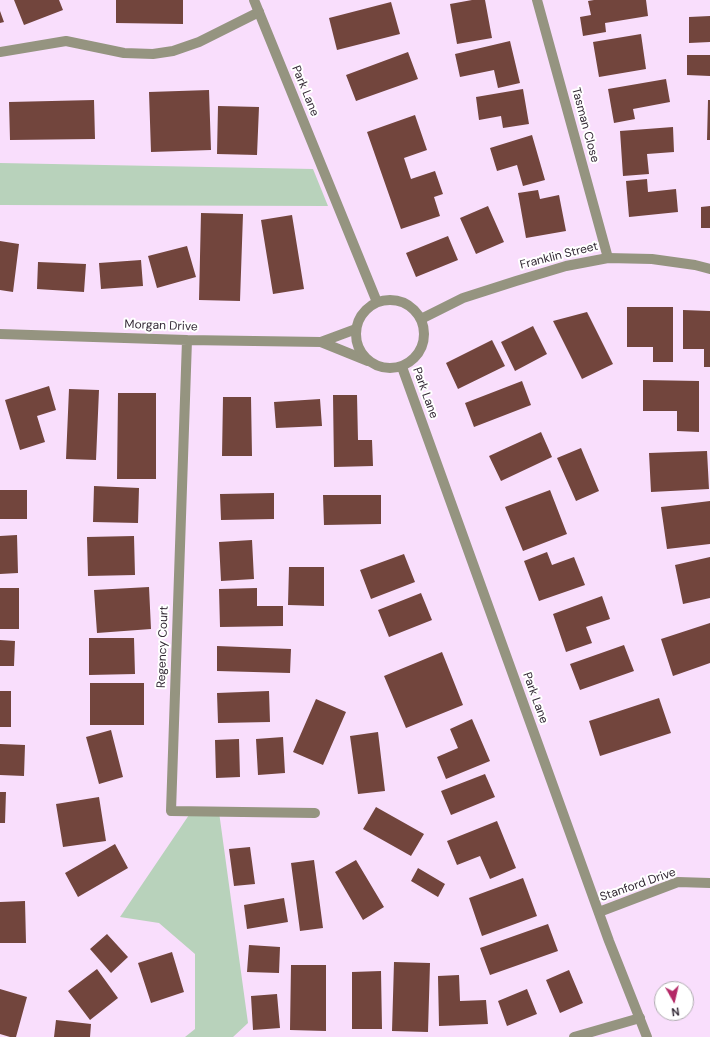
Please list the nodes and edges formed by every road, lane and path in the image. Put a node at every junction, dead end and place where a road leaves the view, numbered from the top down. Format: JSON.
{"nodes":[{"id":1,"x":254,"y":0,"type":"edge"},
{"id":2,"x":537,"y":0,"type":"edge"},
{"id":3,"x":258,"y":12,"type":"junction"},
{"id":4,"x":0,"y":52,"type":"edge"},
{"id":5,"x":608,"y":258,"type":"junction"},
{"id":6,"x":710,"y":269,"type":"edge"},
{"id":7,"x":377,"y":302,"type":"junction"},
{"id":8,"x":421,"y":319,"type":"junction"},
{"id":9,"x":356,"y":329,"type":"junction"},
{"id":10,"x":0,"y":334,"type":"edge"},
{"id":11,"x":187,"y":340,"type":"junction"},
{"id":12,"x":321,"y":342,"type":"junction"},
{"id":13,"x":368,"y":361,"type":"junction"},
{"id":14,"x":402,"y":367,"type":"junction"},
{"id":15,"x":315,"y":814,"type":"dead end"},
{"id":16,"x":710,"y":883,"type":"edge"},
{"id":17,"x":599,"y":912,"type":"junction"},
{"id":18,"x":640,"y":1018,"type":"junction"},
{"id":19,"x":574,"y":1037,"type":"edge"},
{"id":20,"x":647,"y":1037,"type":"edge"}],
"edges":[{"from":1,"to":3,"type":"street","name":"Park Lane"},
{"from":2,"to":5,"type":"street","name":"Tasman Close"},
{"from":3,"to":4,"type":"street"},
{"from":3,"to":7,"type":"street","name":"Park Lane"},
{"from":5,"to":6,"type":"street","name":"Franklin Street"},
{"from":5,"to":8,"type":"street","name":"Franklin Street"},
{"from":7,"to":8,"type":"street"},
{"from":7,"to":9,"type":"street"},
{"from":8,"to":14,"type":"street","name":"Park Lane"},
{"from":9,"to":12,"type":"street","name":"Morgan Drive"},
{"from":9,"to":13,"type":"street"},
{"from":10,"to":11,"type":"street","name":"Morgan Drive"},
{"from":11,"to":12,"type":"street","name":"Morgan Drive"},
{"from":11,"to":15,"type":"street","name":"Regency Court"},
{"from":12,"to":13,"type":"street","name":"Morgan Drive"},
{"from":13,"to":14,"type":"street","name":"Park Lane"},
{"from":14,"to":17,"type":"street","name":"Park Lane"},
{"from":16,"to":17,"type":"street","name":"Stanford Drive"},
{"from":17,"to":18,"type":"street","name":"Park Lane"},
{"from":18,"to":19,"type":"street"},
{"from":18,"to":20,"type":"street","name":"Park Lane"}]}
